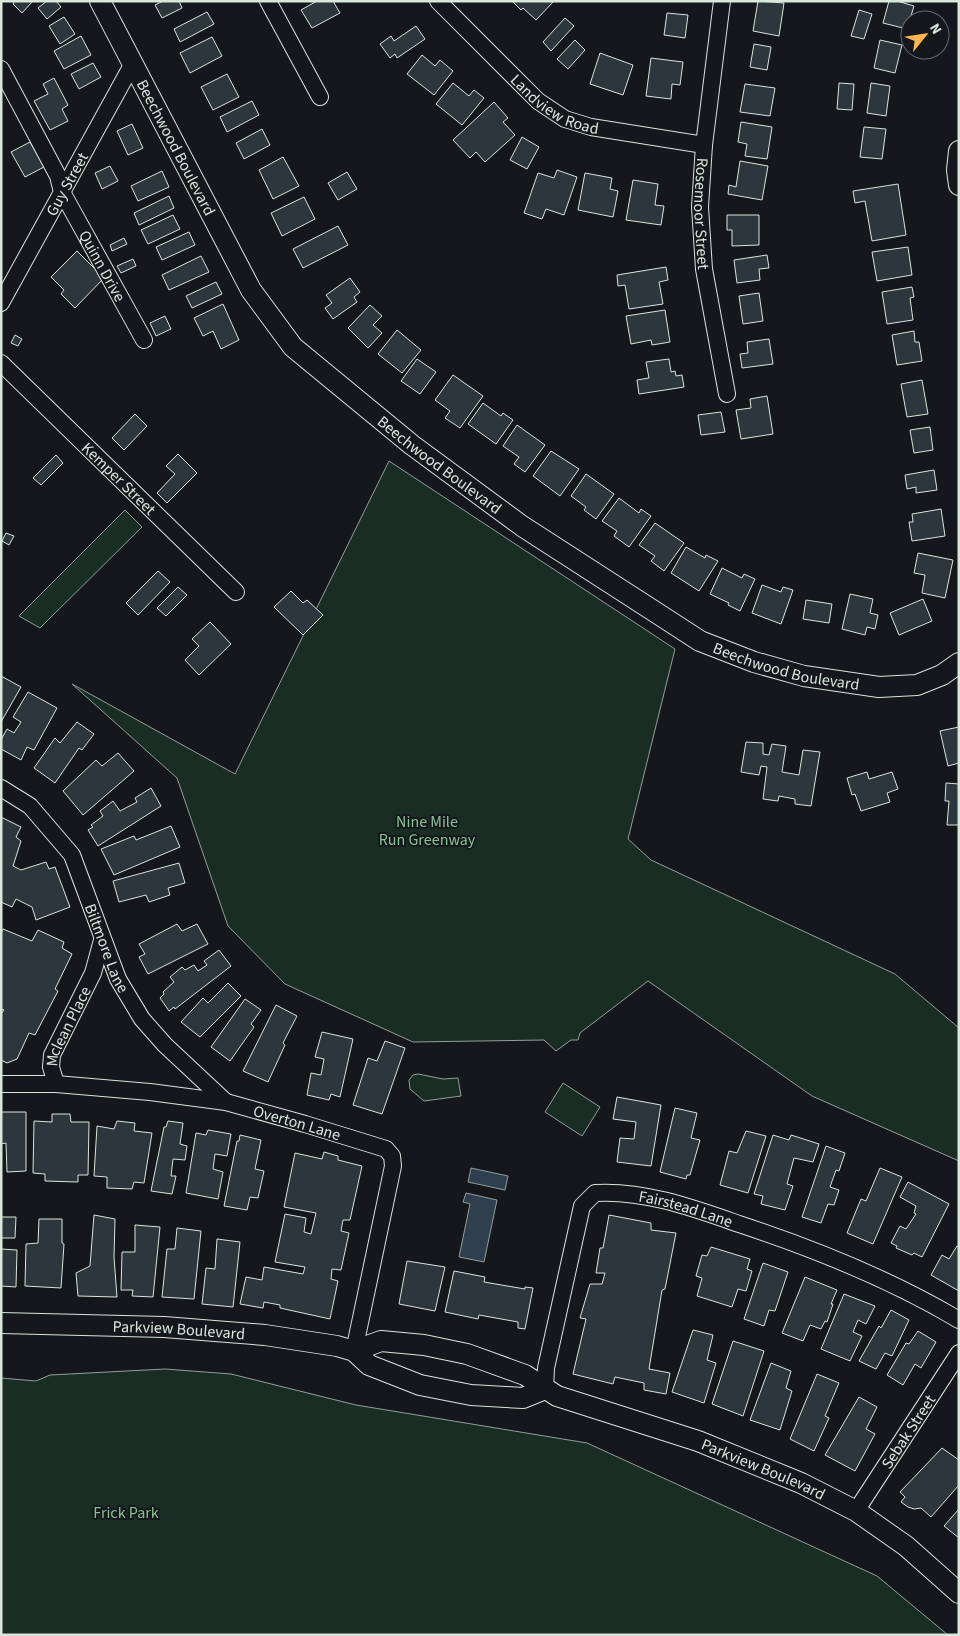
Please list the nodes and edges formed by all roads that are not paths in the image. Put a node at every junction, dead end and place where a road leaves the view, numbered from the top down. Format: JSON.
{"nodes":[{"id":1,"x":100,"y":1,"type":"edge"},
{"id":2,"x":268,"y":1,"type":"edge"},
{"id":3,"x":438,"y":1,"type":"edge"},
{"id":4,"x":722,"y":1,"type":"edge"},
{"id":5,"x":132,"y":64,"type":"junction"},
{"id":6,"x":1,"y":69,"type":"edge"},
{"id":7,"x":320,"y":97,"type":"dead end"},
{"id":8,"x":704,"y":145,"type":"junction"},
{"id":9,"x":959,"y":151,"type":"edge"},
{"id":10,"x":959,"y":185,"type":"edge"},
{"id":11,"x":62,"y":192,"type":"junction"},
{"id":12,"x":1,"y":303,"type":"edge"},
{"id":13,"x":144,"y":340,"type":"dead end"},
{"id":14,"x":1,"y":363,"type":"edge"},
{"id":15,"x":728,"y":394,"type":"dead end"},
{"id":16,"x":236,"y":592,"type":"dead end"},
{"id":17,"x":959,"y":663,"type":"edge"},
{"id":18,"x":1,"y":788,"type":"edge"},
{"id":19,"x":102,"y":940,"type":"junction"},
{"id":20,"x":1,"y":1084,"type":"edge"},
{"id":21,"x":56,"y":1084,"type":"junction"},
{"id":22,"x":226,"y":1102,"type":"junction"},
{"id":23,"x":959,"y":1320,"type":"edge"},
{"id":24,"x":1,"y":1323,"type":"edge"},
{"id":25,"x":354,"y":1351,"type":"junction"},
{"id":26,"x":959,"y":1353,"type":"edge"},
{"id":27,"x":545,"y":1389,"type":"junction"},
{"id":28,"x":856,"y":1511,"type":"junction"},
{"id":29,"x":959,"y":1593,"type":"edge"}],
"edges":[{"from":1,"to":5,"type":"street","name":"Beechwood Boulevard"},
{"from":2,"to":7,"type":"street"},
{"from":3,"to":8,"type":"street","name":"Landview Road"},
{"from":4,"to":8,"type":"street","name":"Rosemoor Street"},
{"from":5,"to":11,"type":"street","name":"Guy Street"},
{"from":5,"to":17,"type":"street","name":"Beechwood Boulevard"},
{"from":6,"to":11,"type":"street","name":"Quinn Drive"},
{"from":8,"to":15,"type":"street","name":"Rosemoor Street"},
{"from":9,"to":10,"type":"street"},
{"from":11,"to":12,"type":"street","name":"Guy Street"},
{"from":11,"to":13,"type":"street","name":"Quinn Drive"},
{"from":14,"to":16,"type":"street","name":"Kemper Street"},
{"from":18,"to":19,"type":"street","name":"Biltmore Lane"},
{"from":19,"to":21,"type":"street","name":"Mclean Place"},
{"from":19,"to":22,"type":"street","name":"Biltmore Lane"},
{"from":20,"to":21,"type":"street","name":"Overton Lane"},
{"from":21,"to":22,"type":"street","name":"Overton Lane"},
{"from":22,"to":25,"type":"street","name":"Overton Lane"},
{"from":23,"to":27,"type":"street","name":"Fairstead Lane"},
{"from":24,"to":25,"type":"street","name":"Parkview Boulevard"},
{"from":25,"to":27,"type":"street","name":"Parkview Boulevard"},
{"from":25,"to":27,"type":"street","name":"Parkview Boulevard"},
{"from":26,"to":28,"type":"street","name":"Sebak Street"},
{"from":27,"to":28,"type":"street","name":"Parkview Boulevard"},
{"from":28,"to":29,"type":"street","name":"Parkview Boulevard"}]}
